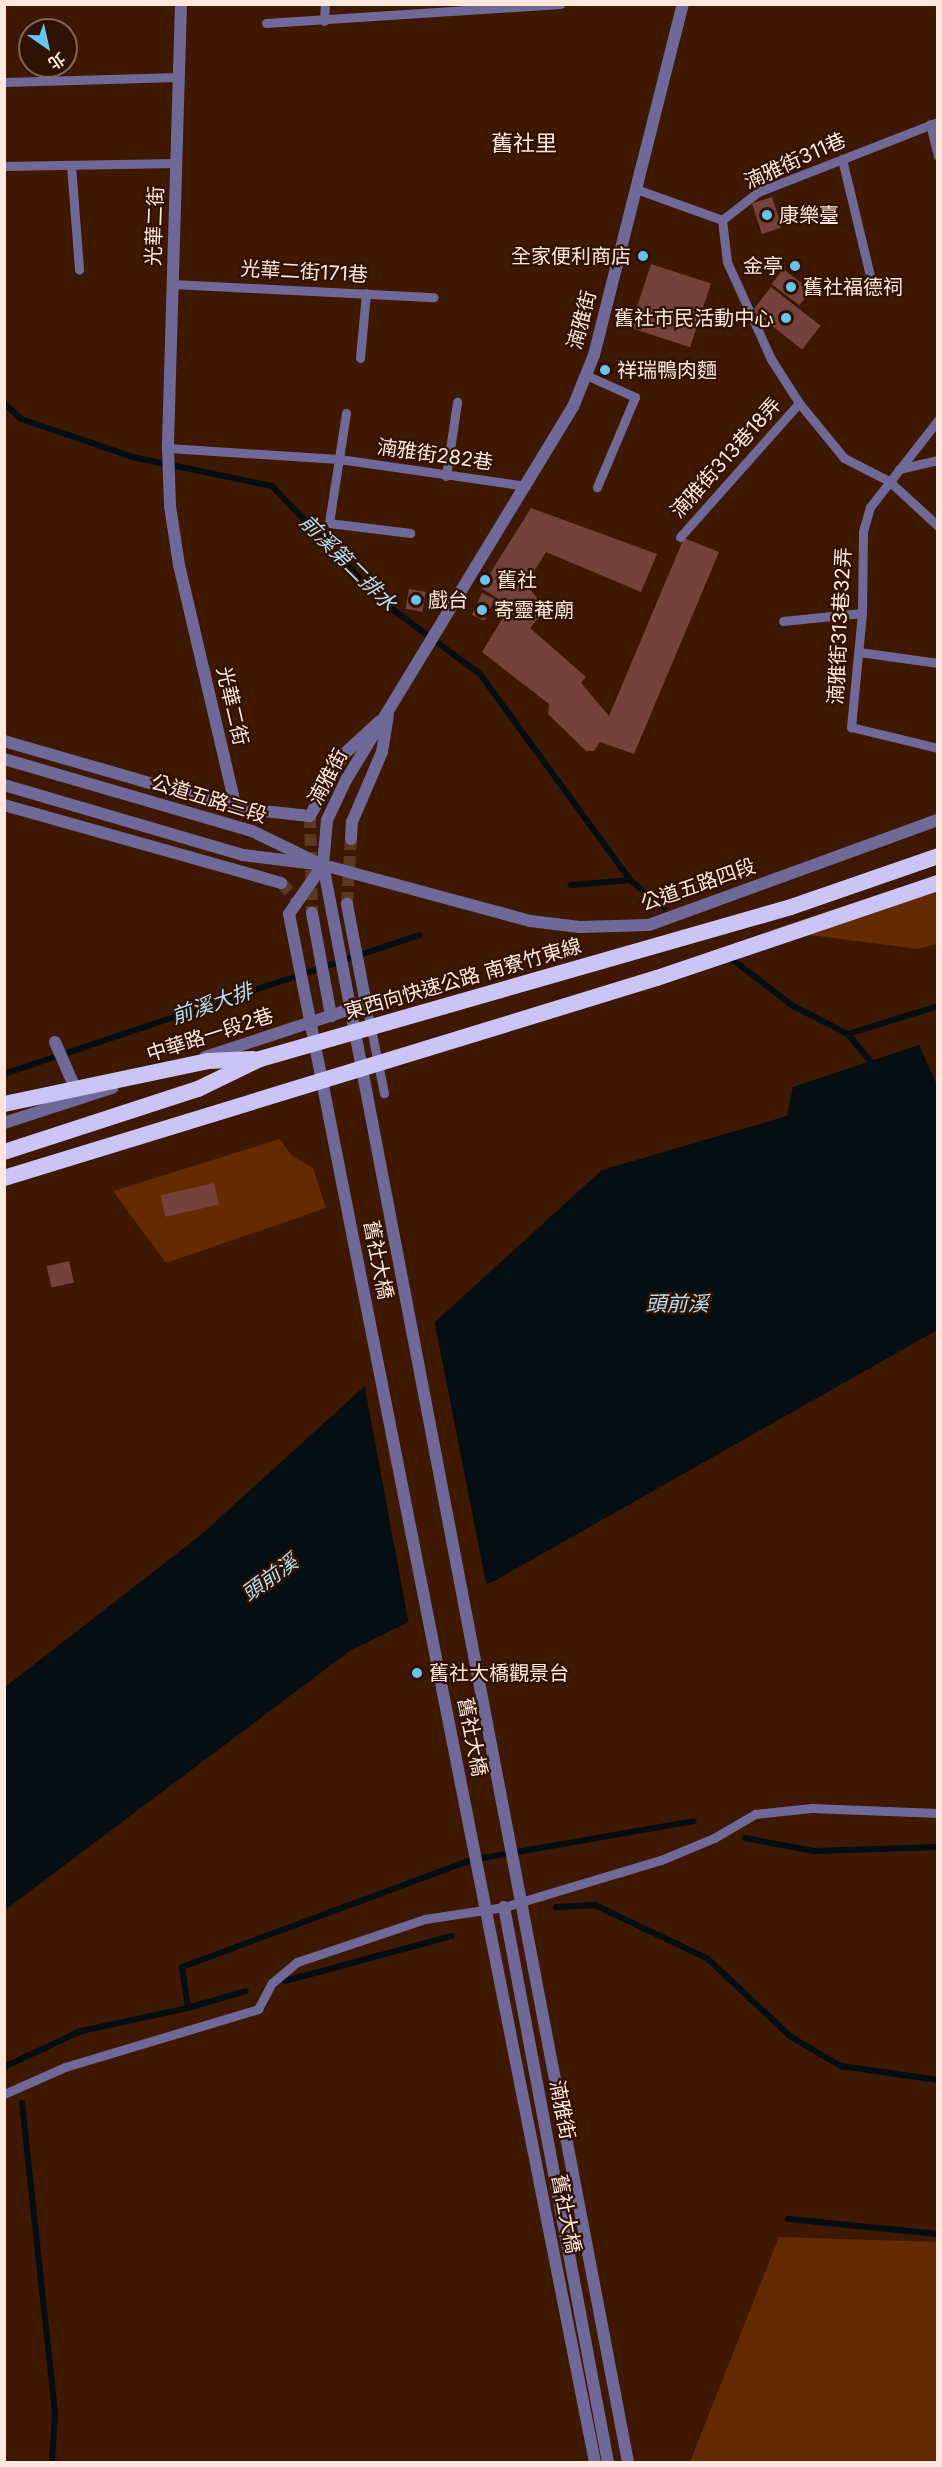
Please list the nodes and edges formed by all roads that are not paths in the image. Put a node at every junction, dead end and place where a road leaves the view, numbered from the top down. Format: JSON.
{"nodes":[{"id":1,"x":181,"y":4,"type":"edge"},
{"id":2,"x":325,"y":4,"type":"edge"},
{"id":3,"x":560,"y":4,"type":"edge"},
{"id":4,"x":683,"y":4,"type":"edge"},
{"id":5,"x":464,"y":8,"type":"edge"},
{"id":6,"x":324,"y":21,"type":"junction"},
{"id":7,"x":266,"y":23,"type":"dead end"},
{"id":8,"x":179,"y":77,"type":"junction"},
{"id":9,"x":4,"y":82,"type":"edge"},
{"id":10,"x":934,"y":123,"type":"edge"},
{"id":11,"x":938,"y":156,"type":"edge"},
{"id":12,"x":842,"y":159,"type":"junction"},
{"id":13,"x":176,"y":163,"type":"junction"},
{"id":14,"x":71,"y":165,"type":"junction"},
{"id":15,"x":4,"y":166,"type":"edge"},
{"id":16,"x":636,"y":189,"type":"junction"},
{"id":17,"x":722,"y":220,"type":"junction"},
{"id":18,"x":79,"y":270,"type":"dead end"},
{"id":19,"x":173,"y":284,"type":"junction"},
{"id":20,"x":872,"y":284,"type":"dead end"},
{"id":21,"x":366,"y":293,"type":"junction"},
{"id":22,"x":434,"y":297,"type":"dead end"},
{"id":23,"x":360,"y":358,"type":"dead end"},
{"id":24,"x":586,"y":375,"type":"junction"},
{"id":25,"x":457,"y":402,"type":"dead end"},
{"id":26,"x":799,"y":403,"type":"junction"},
{"id":27,"x":346,"y":413,"type":"dead end"},
{"id":28,"x":938,"y":420,"type":"edge"},
{"id":29,"x":168,"y":448,"type":"junction"},
{"id":30,"x":339,"y":459,"type":"junction"},
{"id":31,"x":938,"y":460,"type":"edge"},
{"id":32,"x":899,"y":469,"type":"junction"},
{"id":33,"x":446,"y":476,"type":"junction"},
{"id":34,"x":890,"y":482,"type":"junction"},
{"id":35,"x":526,"y":486,"type":"junction"},
{"id":36,"x":597,"y":487,"type":"dead end"},
{"id":37,"x":938,"y":526,"type":"edge"},
{"id":38,"x":410,"y":533,"type":"dead end"},
{"id":39,"x":680,"y":537,"type":"dead end"},
{"id":40,"x":862,"y":613,"type":"junction"},
{"id":41,"x":783,"y":621,"type":"dead end"},
{"id":42,"x":859,"y":652,"type":"junction"},
{"id":43,"x":938,"y":663,"type":"edge"},
{"id":44,"x":388,"y":714,"type":"junction"},
{"id":45,"x":4,"y":741,"type":"edge"},
{"id":46,"x":938,"y":748,"type":"edge"},
{"id":47,"x":4,"y":759,"type":"edge"},
{"id":48,"x":4,"y":785,"type":"edge"},
{"id":49,"x":4,"y":805,"type":"edge"},
{"id":50,"x":236,"y":808,"type":"junction"},
{"id":51,"x":310,"y":816,"type":"joint"},
{"id":52,"x":938,"y":820,"type":"edge"},
{"id":53,"x":351,"y":838,"type":"tunnel mouth"},
{"id":54,"x":938,"y":856,"type":"edge"},
{"id":55,"x":323,"y":865,"type":"junction"},
{"id":56,"x":281,"y":883,"type":"tunnel mouth"},
{"id":57,"x":938,"y":883,"type":"edge"},
{"id":58,"x":347,"y":904,"type":"tunnel mouth"},
{"id":59,"x":312,"y":913,"type":"tunnel mouth"},
{"id":60,"x":333,"y":913,"type":"joint"},
{"id":61,"x":289,"y":914,"type":"joint"},
{"id":62,"x":366,"y":1004,"type":"junction"},
{"id":63,"x":331,"y":1016,"type":"junction"},
{"id":64,"x":55,"y":1042,"type":"dead end"},
{"id":65,"x":260,"y":1059,"type":"junction"},
{"id":66,"x":138,"y":1079,"type":"junction"},
{"id":67,"x":72,"y":1081,"type":"junction"},
{"id":68,"x":384,"y":1094,"type":"dead end"},
{"id":69,"x":4,"y":1104,"type":"edge"},
{"id":70,"x":20,"y":1118,"type":"junction"},
{"id":71,"x":4,"y":1123,"type":"edge"},
{"id":72,"x":4,"y":1152,"type":"edge"},
{"id":73,"x":4,"y":1178,"type":"edge"},
{"id":74,"x":938,"y":1813,"type":"edge"},
{"id":75,"x":504,"y":1906,"type":"junction"},
{"id":76,"x":4,"y":2094,"type":"edge"},
{"id":77,"x":595,"y":2463,"type":"edge"},
{"id":78,"x":608,"y":2463,"type":"edge"},
{"id":79,"x":628,"y":2463,"type":"edge"}],
"edges":[{"from":1,"to":8,"type":"street","name":"光華二街"},
{"from":2,"to":6,"type":"lane"},
{"from":3,"to":5,"type":"lane"},
{"from":4,"to":16,"type":"street","name":"湳雅街"},
{"from":5,"to":6,"type":"lane"},
{"from":6,"to":7,"type":"lane"},
{"from":8,"to":9,"type":"lane"},
{"from":8,"to":13,"type":"street","name":"光華二街"},
{"from":10,"to":11,"type":"lane"},
{"from":10,"to":12,"type":"lane","name":"湳雅街311巷"},
{"from":12,"to":17,"type":"lane","name":"湳雅街311巷"},
{"from":12,"to":20,"type":"lane"},
{"from":13,"to":14,"type":"lane"},
{"from":13,"to":19,"type":"street","name":"光華二街"},
{"from":14,"to":15,"type":"lane"},
{"from":14,"to":18,"type":"lane"},
{"from":16,"to":17,"type":"lane"},
{"from":16,"to":24,"type":"street","name":"湳雅街"},
{"from":17,"to":26,"type":"lane"},
{"from":19,"to":21,"type":"lane","name":"光華二街171巷"},
{"from":19,"to":29,"type":"street","name":"光華二街"},
{"from":21,"to":22,"type":"lane","name":"光華二街171巷"},
{"from":21,"to":23,"type":"lane"},
{"from":24,"to":35,"type":"street","name":"湳雅街"},
{"from":24,"to":36,"type":"lane"},
{"from":25,"to":33,"type":"lane"},
{"from":26,"to":34,"type":"lane"},
{"from":26,"to":39,"type":"lane","name":"湳雅街313巷18弄"},
{"from":27,"to":30,"type":"lane"},
{"from":28,"to":32,"type":"lane","name":"湳雅街313巷32弄"},
{"from":29,"to":30,"type":"lane","name":"湳雅街282巷"},
{"from":29,"to":50,"type":"street","name":"光華二街"},
{"from":30,"to":33,"type":"lane","name":"湳雅街282巷"},
{"from":30,"to":38,"type":"lane"},
{"from":31,"to":32,"type":"lane"},
{"from":32,"to":34,"type":"lane","name":"湳雅街313巷32弄"},
{"from":33,"to":35,"type":"lane","name":"湳雅街282巷"},
{"from":34,"to":37,"type":"lane"},
{"from":34,"to":40,"type":"lane","name":"湳雅街313巷32弄"},
{"from":35,"to":44,"type":"street","name":"湳雅街"},
{"from":40,"to":41,"type":"lane"},
{"from":40,"to":42,"type":"lane","name":"湳雅街313巷32弄"},
{"from":42,"to":43,"type":"lane"},
{"from":42,"to":46,"type":"lane","name":"湳雅街313巷32弄"},
{"from":44,"to":51,"type":"street","name":"湳雅街"},
{"from":44,"to":53,"type":"street","name":"湳雅街"},
{"from":44,"to":55,"type":"street","name":"湳雅街"},
{"from":45,"to":50,"type":"street","name":"公道五路三段"},
{"from":47,"to":55,"type":"street","name":"公道五路三段"},
{"from":48,"to":55,"type":"street","name":"公道五路三段"},
{"from":49,"to":56,"type":"street"},
{"from":50,"to":51,"type":"street","name":"公道五路三段"},
{"from":52,"to":55,"type":"street","name":"公道五路四段"},
{"from":54,"to":65,"type":"highway","name":"東西向快速公路 南寮竹東線"},
{"from":55,"to":60,"type":"street","name":"湳雅街"},
{"from":55,"to":61,"type":"street","name":"湳雅街"},
{"from":57,"to":73,"type":"highway"},
{"from":58,"to":62,"type":"street"},
{"from":59,"to":63,"type":"street"},
{"from":60,"to":79,"type":"street","name":"舊社大橋"},
{"from":61,"to":77,"type":"street","name":"舊社大橋"},
{"from":62,"to":63,"type":"street"},
{"from":62,"to":68,"type":"lane"},
{"from":63,"to":66,"type":"street","name":"中華路一段2巷"},
{"from":64,"to":67,"type":"street"},
{"from":65,"to":69,"type":"highway"},
{"from":65,"to":72,"type":"highway","name":"東西向快速公路 南寮竹東線"},
{"from":66,"to":67,"type":"street","name":"中華路一段2巷"},
{"from":66,"to":70,"type":"street","name":"中華路一段2巷"},
{"from":67,"to":70,"type":"street","name":"中華路一段2巷"},
{"from":70,"to":71,"type":"street","name":"中華路一段2巷"},
{"from":74,"to":75,"type":"lane"},
{"from":75,"to":76,"type":"lane"},
{"from":75,"to":78,"type":"street","name":"湳雅街"}]}
